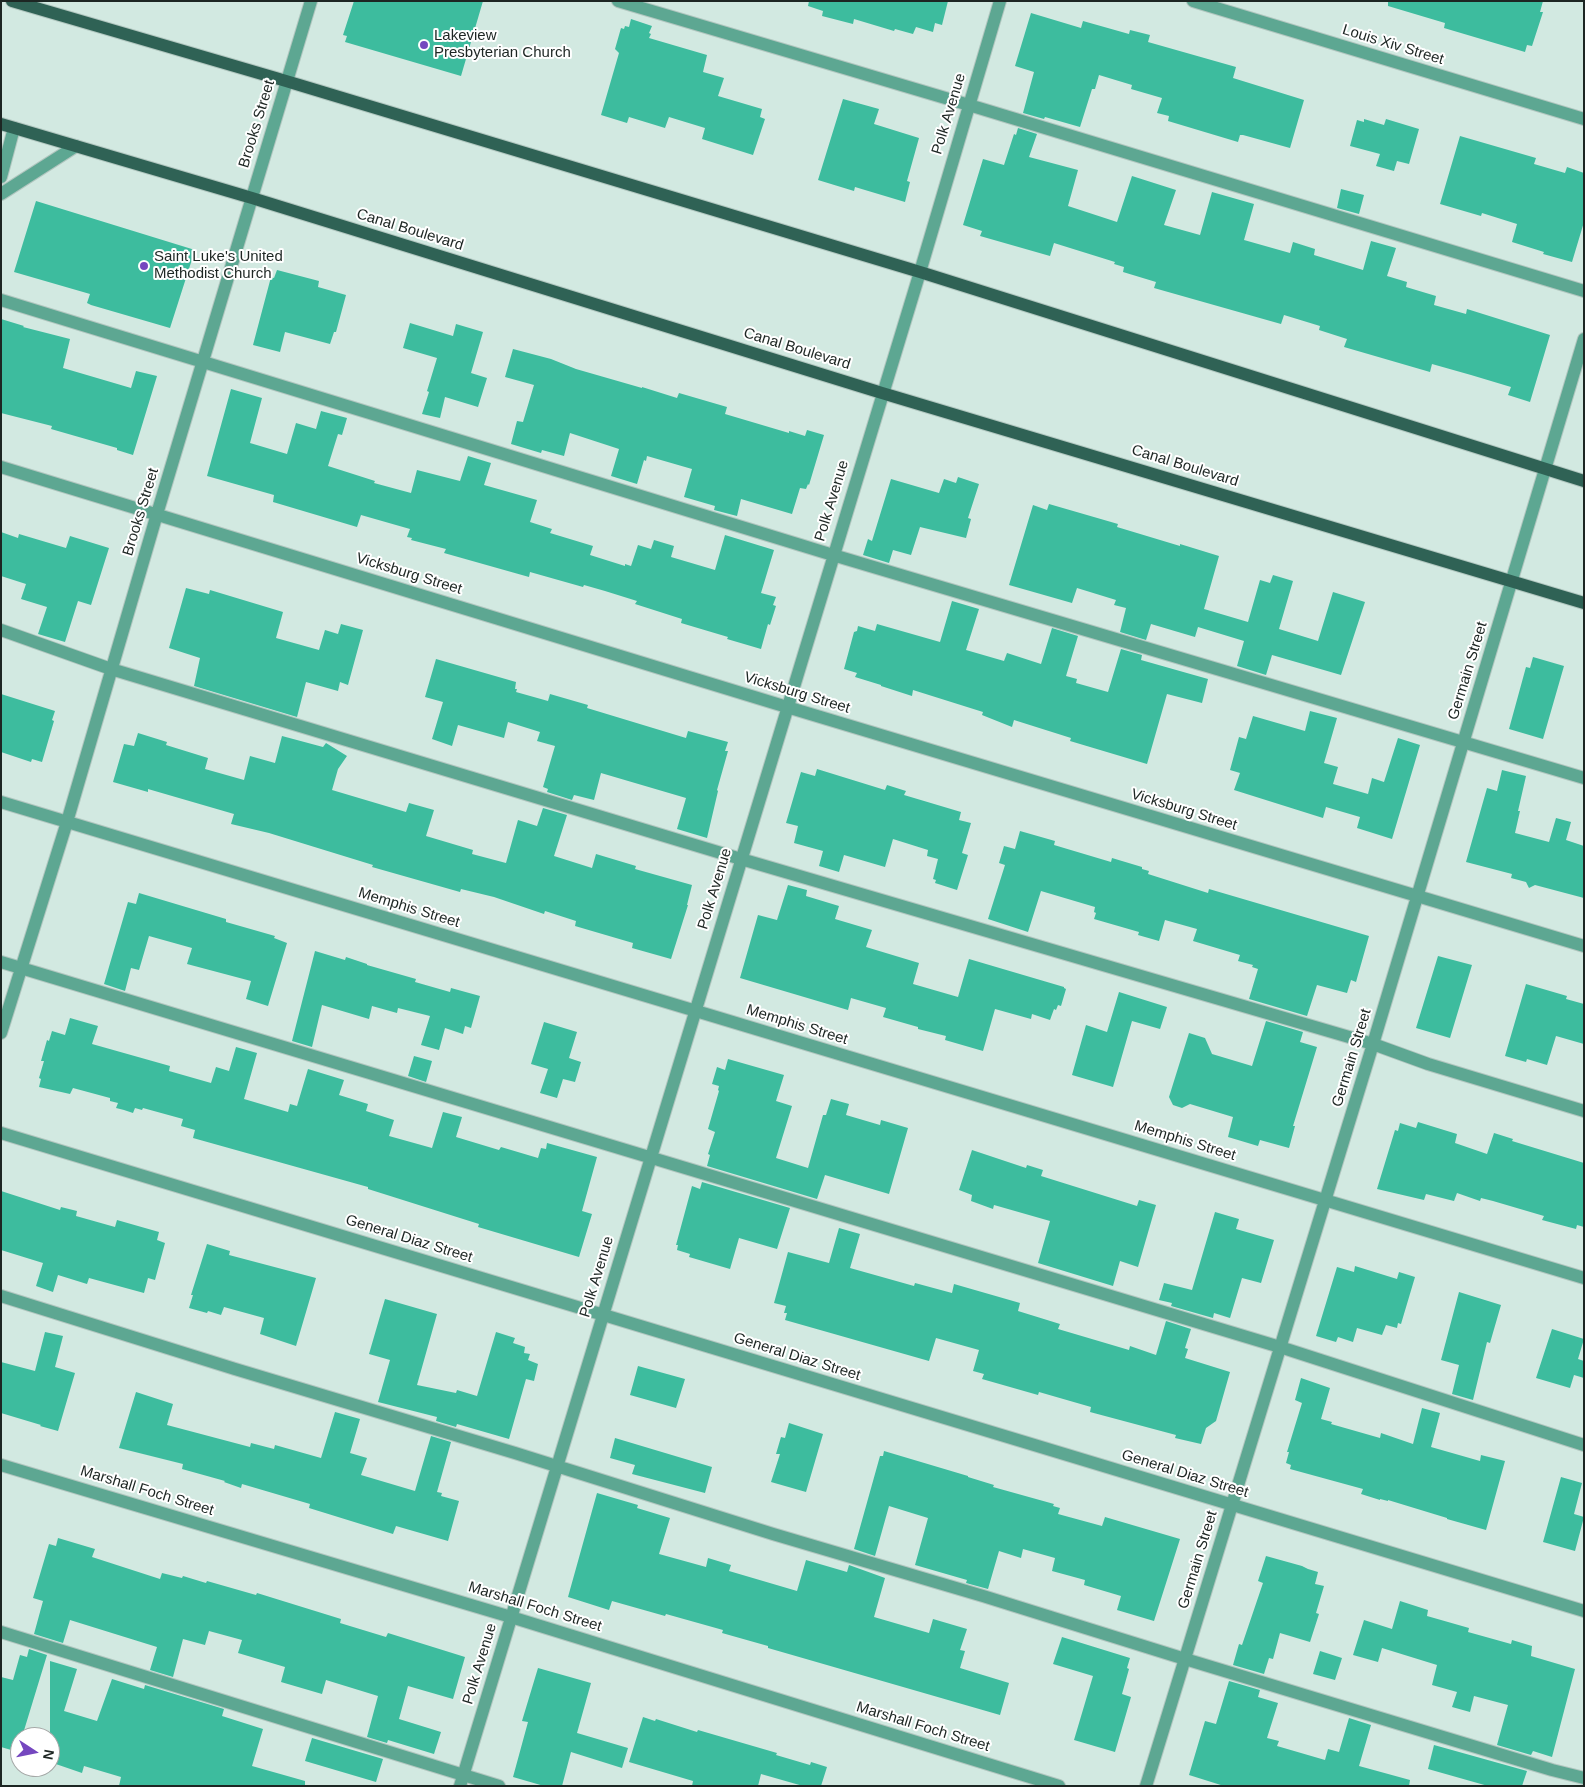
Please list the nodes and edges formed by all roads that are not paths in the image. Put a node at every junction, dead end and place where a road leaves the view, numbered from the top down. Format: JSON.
{"nodes":[{"id":1,"x":12,"y":1,"type":"edge"},
{"id":2,"x":311,"y":1,"type":"edge"},
{"id":3,"x":618,"y":1,"type":"edge"},
{"id":4,"x":1000,"y":1,"type":"edge"},
{"id":5,"x":1193,"y":1,"type":"edge"},
{"id":6,"x":286,"y":81,"type":"junction"},
{"id":7,"x":969,"y":105,"type":"junction"},
{"id":8,"x":1584,"y":119,"type":"edge"},
{"id":9,"x":1,"y":124,"type":"edge"},
{"id":10,"x":14,"y":128,"type":"junction"},
{"id":11,"x":76,"y":146,"type":"junction"},
{"id":12,"x":1,"y":177,"type":"edge"},
{"id":13,"x":1,"y":194,"type":"edge"},
{"id":14,"x":252,"y":198,"type":"junction"},
{"id":15,"x":920,"y":272,"type":"junction"},
{"id":16,"x":1584,"y":291,"type":"edge"},
{"id":17,"x":1,"y":300,"type":"edge"},
{"id":18,"x":1584,"y":339,"type":"edge"},
{"id":19,"x":203,"y":361,"type":"junction"},
{"id":20,"x":882,"y":393,"type":"junction"},
{"id":21,"x":1,"y":467,"type":"edge"},
{"id":22,"x":1544,"y":469,"type":"junction"},
{"id":23,"x":1584,"y":480,"type":"edge"},
{"id":24,"x":157,"y":514,"type":"junction"},
{"id":25,"x":833,"y":555,"type":"junction"},
{"id":26,"x":1512,"y":581,"type":"junction"},
{"id":27,"x":1584,"y":603,"type":"edge"},
{"id":28,"x":1,"y":630,"type":"edge"},
{"id":29,"x":111,"y":669,"type":"junction"},
{"id":30,"x":787,"y":707,"type":"junction"},
{"id":31,"x":1464,"y":741,"type":"junction"},
{"id":32,"x":1584,"y":778,"type":"edge"},
{"id":33,"x":1,"y":802,"type":"edge"},
{"id":34,"x":67,"y":822,"type":"junction"},
{"id":35,"x":741,"y":859,"type":"junction"},
{"id":36,"x":1417,"y":897,"type":"junction"},
{"id":37,"x":1584,"y":946,"type":"edge"},
{"id":38,"x":1,"y":962,"type":"edge"},
{"id":39,"x":21,"y":968,"type":"junction"},
{"id":40,"x":695,"y":1011,"type":"junction"},
{"id":41,"x":1,"y":1033,"type":"edge"},
{"id":42,"x":1373,"y":1044,"type":"junction"},
{"id":43,"x":1584,"y":1111,"type":"edge"},
{"id":44,"x":1,"y":1133,"type":"edge"},
{"id":45,"x":650,"y":1159,"type":"junction"},
{"id":46,"x":1326,"y":1200,"type":"junction"},
{"id":47,"x":1584,"y":1278,"type":"edge"},
{"id":48,"x":1,"y":1296,"type":"edge"},
{"id":49,"x":603,"y":1315,"type":"junction"},
{"id":50,"x":1280,"y":1347,"type":"junction"},
{"id":51,"x":1584,"y":1445,"type":"edge"},
{"id":52,"x":1,"y":1465,"type":"edge"},
{"id":53,"x":557,"y":1467,"type":"junction"},
{"id":54,"x":1232,"y":1506,"type":"junction"},
{"id":55,"x":1584,"y":1611,"type":"edge"},
{"id":56,"x":511,"y":1617,"type":"junction"},
{"id":57,"x":1,"y":1632,"type":"edge"},
{"id":58,"x":1185,"y":1659,"type":"junction"},
{"id":59,"x":1584,"y":1778,"type":"edge"},
{"id":60,"x":462,"y":1780,"type":"edge"},
{"id":61,"x":499,"y":1786,"type":"edge"},
{"id":62,"x":1059,"y":1786,"type":"edge"},
{"id":63,"x":1146,"y":1786,"type":"edge"}],
"edges":[{"from":1,"to":6,"type":"main road"},
{"from":2,"to":6,"type":"street","name":"Brooks Street"},
{"from":3,"to":7,"type":"street"},
{"from":4,"to":7,"type":"street","name":"Polk Avenue"},
{"from":5,"to":8,"type":"street","name":"Louis Xiv Street"},
{"from":6,"to":14,"type":"street","name":"Brooks Street"},
{"from":6,"to":15,"type":"main road"},
{"from":7,"to":15,"type":"street","name":"Polk Avenue"},
{"from":7,"to":16,"type":"street"},
{"from":9,"to":10,"type":"main road","name":"Canal Boulevard"},
{"from":10,"to":11,"type":"main road","name":"Canal Boulevard"},
{"from":10,"to":12,"type":"street"},
{"from":11,"to":13,"type":"street"},
{"from":11,"to":14,"type":"main road","name":"Canal Boulevard"},
{"from":14,"to":19,"type":"street","name":"Brooks Street"},
{"from":14,"to":20,"type":"main road","name":"Canal Boulevard"},
{"from":15,"to":20,"type":"street","name":"Polk Avenue"},
{"from":15,"to":22,"type":"main road"},
{"from":17,"to":19,"type":"street"},
{"from":18,"to":22,"type":"street","name":"Germain Street"},
{"from":19,"to":24,"type":"street","name":"Brooks Street"},
{"from":19,"to":25,"type":"street"},
{"from":20,"to":25,"type":"street","name":"Polk Avenue"},
{"from":20,"to":26,"type":"main road","name":"Canal Boulevard"},
{"from":21,"to":24,"type":"street","name":"Vicksburg Street"},
{"from":22,"to":23,"type":"main road"},
{"from":22,"to":26,"type":"street","name":"Germain Street"},
{"from":24,"to":29,"type":"street","name":"Brooks Street"},
{"from":24,"to":30,"type":"street","name":"Vicksburg Street"},
{"from":25,"to":30,"type":"street","name":"Polk Avenue"},
{"from":25,"to":31,"type":"street"},
{"from":26,"to":27,"type":"main road","name":"Canal Boulevard"},
{"from":26,"to":31,"type":"street","name":"Germain Street"},
{"from":28,"to":29,"type":"street"},
{"from":29,"to":34,"type":"street","name":"Brooks Street"},
{"from":29,"to":35,"type":"street"},
{"from":30,"to":35,"type":"street","name":"Polk Avenue"},
{"from":30,"to":36,"type":"street","name":"Vicksburg Street"},
{"from":31,"to":32,"type":"street"},
{"from":31,"to":36,"type":"street","name":"Germain Street"},
{"from":33,"to":34,"type":"street","name":"Memphis Street"},
{"from":34,"to":39,"type":"street","name":"Brooks Street"},
{"from":34,"to":40,"type":"street","name":"Memphis Street"},
{"from":35,"to":40,"type":"street","name":"Polk Avenue"},
{"from":35,"to":42,"type":"street"},
{"from":36,"to":37,"type":"street","name":"Vicksburg Street"},
{"from":36,"to":42,"type":"street","name":"Germain Street"},
{"from":38,"to":39,"type":"street"},
{"from":39,"to":41,"type":"street","name":"Brooks Street"},
{"from":39,"to":45,"type":"street"},
{"from":40,"to":45,"type":"street","name":"Polk Avenue"},
{"from":40,"to":46,"type":"street","name":"Memphis Street"},
{"from":42,"to":43,"type":"street"},
{"from":42,"to":46,"type":"street","name":"Germain Street"},
{"from":44,"to":49,"type":"street","name":"General Diaz Street"},
{"from":45,"to":49,"type":"street","name":"Polk Avenue"},
{"from":45,"to":50,"type":"street"},
{"from":46,"to":47,"type":"street","name":"Memphis Street"},
{"from":46,"to":50,"type":"street","name":"Germain Street"},
{"from":48,"to":53,"type":"street"},
{"from":49,"to":53,"type":"street","name":"Polk Avenue"},
{"from":49,"to":54,"type":"street","name":"General Diaz Street"},
{"from":50,"to":51,"type":"street"},
{"from":50,"to":54,"type":"street","name":"Germain Street"},
{"from":52,"to":56,"type":"street","name":"Marshall Foch Street"},
{"from":53,"to":56,"type":"street","name":"Polk Avenue"},
{"from":53,"to":58,"type":"street"},
{"from":54,"to":55,"type":"street","name":"General Diaz Street"},
{"from":54,"to":58,"type":"street","name":"Germain Street"},
{"from":56,"to":60,"type":"street","name":"Polk Avenue"},
{"from":56,"to":62,"type":"street","name":"Marshall Foch Street"},
{"from":57,"to":60,"type":"street"},
{"from":58,"to":59,"type":"street"},
{"from":58,"to":63,"type":"street","name":"Germain Street"},
{"from":60,"to":61,"type":"street"}]}
